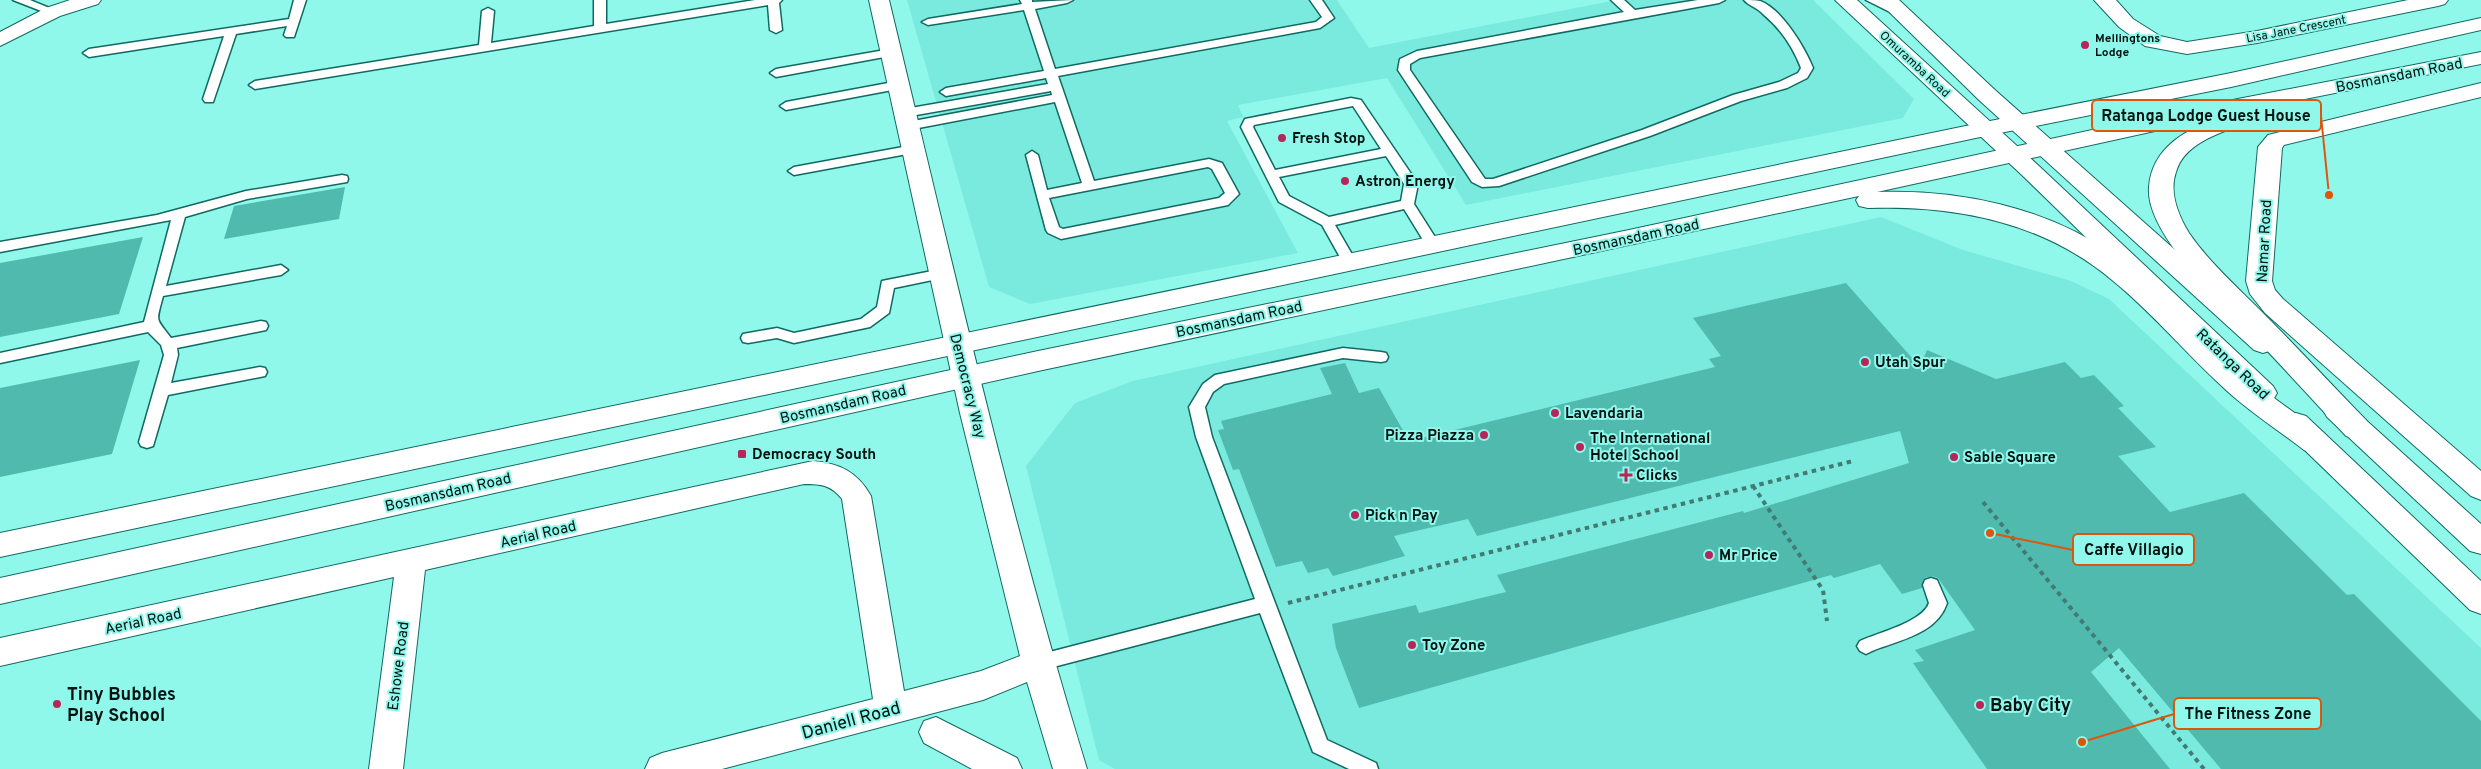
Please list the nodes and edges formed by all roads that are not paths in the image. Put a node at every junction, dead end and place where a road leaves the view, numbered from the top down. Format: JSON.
{"nodes":[{"id":1,"x":19,"y":0,"type":"edge"},
{"id":2,"x":91,"y":0,"type":"edge"},
{"id":3,"x":300,"y":0,"type":"edge"},
{"id":4,"x":600,"y":0,"type":"edge"},
{"id":5,"x":695,"y":0,"type":"edge"},
{"id":6,"x":774,"y":0,"type":"edge"},
{"id":7,"x":879,"y":0,"type":"edge"},
{"id":8,"x":1067,"y":0,"type":"edge"},
{"id":9,"x":1316,"y":0,"type":"edge"},
{"id":10,"x":1617,"y":0,"type":"edge"},
{"id":11,"x":1719,"y":0,"type":"edge"},
{"id":12,"x":1750,"y":0,"type":"edge"},
{"id":13,"x":2104,"y":0,"type":"edge"},
{"id":14,"x":2438,"y":0,"type":"edge"},
{"id":15,"x":1027,"y":3,"type":"edge"},
{"id":16,"x":1857,"y":4,"type":"edge"},
{"id":17,"x":1894,"y":7,"type":"edge"},
{"id":18,"x":488,"y":11,"type":"dead end"},
{"id":19,"x":54,"y":12,"type":"junction"},
{"id":20,"x":697,"y":13,"type":"junction"},
{"id":21,"x":1633,"y":14,"type":"junction"},
{"id":22,"x":293,"y":22,"type":"junction"},
{"id":23,"x":928,"y":22,"type":"dead end"},
{"id":24,"x":2481,"y":24,"type":"edge"},
{"id":25,"x":600,"y":29,"type":"junction"},
{"id":26,"x":776,"y":30,"type":"dead end"},
{"id":27,"x":231,"y":32,"type":"junction"},
{"id":28,"x":290,"y":35,"type":"dead end"},
{"id":29,"x":0,"y":40,"type":"edge"},
{"id":30,"x":485,"y":48,"type":"junction"},
{"id":31,"x":89,"y":53,"type":"dead end"},
{"id":32,"x":892,"y":53,"type":"junction"},
{"id":33,"x":2481,"y":58,"type":"edge"},
{"id":34,"x":1051,"y":72,"type":"junction"},
{"id":35,"x":776,"y":73,"type":"dead end"},
{"id":36,"x":255,"y":85,"type":"dead end"},
{"id":37,"x":899,"y":85,"type":"junction"},
{"id":38,"x":2481,"y":90,"type":"edge"},
{"id":39,"x":946,"y":92,"type":"dead end"},
{"id":40,"x":1058,"y":92,"type":"junction"},
{"id":41,"x":2303,"y":94,"type":"junction"},
{"id":42,"x":209,"y":99,"type":"dead end"},
{"id":43,"x":786,"y":106,"type":"dead end"},
{"id":44,"x":2018,"y":122,"type":"junction"},
{"id":45,"x":909,"y":129,"type":"junction"},
{"id":46,"x":1985,"y":129,"type":"junction"},
{"id":47,"x":2047,"y":147,"type":"junction"},
{"id":48,"x":1389,"y":151,"type":"junction"},
{"id":49,"x":1032,"y":155,"type":"dead end"},
{"id":50,"x":2013,"y":155,"type":"junction"},
{"id":51,"x":794,"y":171,"type":"dead end"},
{"id":52,"x":1270,"y":175,"type":"junction"},
{"id":53,"x":342,"y":179,"type":"dead end"},
{"id":54,"x":1089,"y":185,"type":"junction"},
{"id":55,"x":1042,"y":195,"type":"junction"},
{"id":56,"x":1407,"y":204,"type":"junction"},
{"id":57,"x":1756,"y":210,"type":"junction"},
{"id":58,"x":179,"y":214,"type":"junction"},
{"id":59,"x":1327,"y":222,"type":"junction"},
{"id":60,"x":1433,"y":245,"type":"junction"},
{"id":61,"x":0,"y":247,"type":"edge"},
{"id":62,"x":1350,"y":263,"type":"junction"},
{"id":63,"x":281,"y":270,"type":"dead end"},
{"id":64,"x":942,"y":274,"type":"junction"},
{"id":65,"x":158,"y":292,"type":"junction"},
{"id":66,"x":151,"y":326,"type":"junction"},
{"id":67,"x":261,"y":326,"type":"dead end"},
{"id":68,"x":748,"y":338,"type":"dead end"},
{"id":69,"x":170,"y":344,"type":"junction"},
{"id":70,"x":958,"y":344,"type":"junction"},
{"id":71,"x":1381,"y":357,"type":"dead end"},
{"id":72,"x":0,"y":358,"type":"edge"},
{"id":73,"x":260,"y":372,"type":"dead end"},
{"id":74,"x":966,"y":377,"type":"junction"},
{"id":75,"x":162,"y":390,"type":"junction"},
{"id":76,"x":2356,"y":428,"type":"junction"},
{"id":77,"x":147,"y":442,"type":"dead end"},
{"id":78,"x":2314,"y":442,"type":"junction"},
{"id":79,"x":2481,"y":488,"type":"edge"},
{"id":80,"x":2481,"y":542,"type":"edge"},
{"id":81,"x":0,"y":545,"type":"edge"},
{"id":82,"x":411,"y":562,"type":"junction"},
{"id":83,"x":1931,"y":585,"type":"dead end"},
{"id":84,"x":0,"y":592,"type":"edge"},
{"id":85,"x":2481,"y":601,"type":"edge"},
{"id":86,"x":1264,"y":604,"type":"junction"},
{"id":87,"x":1866,"y":646,"type":"dead end"},
{"id":88,"x":0,"y":652,"type":"edge"},
{"id":89,"x":1038,"y":663,"type":"junction"},
{"id":90,"x":891,"y":710,"type":"junction"},
{"id":91,"x":936,"y":732,"type":"dead end"},
{"id":92,"x":386,"y":769,"type":"edge"},
{"id":93,"x":662,"y":769,"type":"edge"},
{"id":94,"x":1005,"y":769,"type":"edge"},
{"id":95,"x":1070,"y":769,"type":"edge"},
{"id":96,"x":1369,"y":769,"type":"edge"}],
"edges":[{"from":1,"to":19,"type":"lane"},
{"from":2,"to":19,"type":"main road"},
{"from":3,"to":22,"type":"lane"},
{"from":4,"to":25,"type":"lane"},
{"from":5,"to":20,"type":"lane"},
{"from":6,"to":20,"type":"lane"},
{"from":6,"to":26,"type":"lane"},
{"from":7,"to":32,"type":"main road","name":"Democracy Way"},
{"from":8,"to":15,"type":"lane"},
{"from":9,"to":34,"type":"lane"},
{"from":10,"to":21,"type":"lane"},
{"from":11,"to":21,"type":"lane"},
{"from":12,"to":21,"type":"lane"},
{"from":13,"to":14,"type":"main road","name":"Lisa Jane Crescent"},
{"from":15,"to":23,"type":"lane"},
{"from":15,"to":34,"type":"lane"},
{"from":16,"to":17,"type":"lane"},
{"from":16,"to":46,"type":"main road","name":"Omuramba Road"},
{"from":17,"to":44,"type":"main road","name":"Omuramba Road"},
{"from":18,"to":30,"type":"lane"},
{"from":19,"to":29,"type":"main road"},
{"from":20,"to":25,"type":"lane"},
{"from":22,"to":27,"type":"lane"},
{"from":22,"to":28,"type":"lane"},
{"from":24,"to":44,"type":"main road","name":"Bosmansdam Road"},
{"from":25,"to":30,"type":"lane"},
{"from":27,"to":31,"type":"lane"},
{"from":27,"to":42,"type":"lane"},
{"from":30,"to":36,"type":"lane"},
{"from":32,"to":35,"type":"lane"},
{"from":32,"to":37,"type":"main road","name":"Democracy Way"},
{"from":33,"to":41,"type":"main road","name":"Bosmansdam Road"},
{"from":34,"to":39,"type":"lane"},
{"from":34,"to":40,"type":"lane"},
{"from":37,"to":43,"type":"lane"},
{"from":37,"to":45,"type":"main road","name":"Democracy Way"},
{"from":38,"to":79,"type":"main road","name":"Namar Road"},
{"from":40,"to":45,"type":"lane"},
{"from":40,"to":54,"type":"lane"},
{"from":41,"to":47,"type":"main road","name":"Bosmansdam Road"},
{"from":41,"to":76,"type":"main road"},
{"from":44,"to":46,"type":"main road","name":"Bosmansdam Road"},
{"from":44,"to":47,"type":"main road"},
{"from":45,"to":51,"type":"lane"},
{"from":45,"to":64,"type":"main road","name":"Democracy Way"},
{"from":46,"to":50,"type":"main road","name":"Ratanga Road"},
{"from":46,"to":60,"type":"main road","name":"Bosmansdam Road"},
{"from":47,"to":50,"type":"main road","name":"Bosmansdam Road"},
{"from":47,"to":76,"type":"main road"},
{"from":48,"to":52,"type":"lane"},
{"from":48,"to":52,"type":"lane"},
{"from":48,"to":56,"type":"lane"},
{"from":49,"to":55,"type":"lane"},
{"from":50,"to":57,"type":"main road","name":"Bosmansdam Road"},
{"from":50,"to":78,"type":"main road","name":"Ratanga Road"},
{"from":52,"to":59,"type":"lane"},
{"from":53,"to":58,"type":"lane"},
{"from":54,"to":55,"type":"lane"},
{"from":54,"to":55,"type":"lane"},
{"from":56,"to":59,"type":"lane"},
{"from":56,"to":60,"type":"lane"},
{"from":57,"to":74,"type":"main road","name":"Bosmansdam Road"},
{"from":57,"to":78,"type":"main road"},
{"from":58,"to":61,"type":"lane"},
{"from":58,"to":65,"type":"lane"},
{"from":59,"to":62,"type":"lane"},
{"from":60,"to":62,"type":"main road","name":"Bosmansdam Road"},
{"from":62,"to":70,"type":"main road","name":"Bosmansdam Road"},
{"from":63,"to":65,"type":"lane"},
{"from":64,"to":68,"type":"lane"},
{"from":64,"to":70,"type":"main road","name":"Democracy Way"},
{"from":65,"to":66,"type":"lane"},
{"from":66,"to":69,"type":"lane"},
{"from":66,"to":72,"type":"lane"},
{"from":67,"to":69,"type":"lane"},
{"from":69,"to":75,"type":"lane"},
{"from":70,"to":74,"type":"main road","name":"Democracy Way"},
{"from":70,"to":81,"type":"main road","name":"Bosmansdam Road"},
{"from":71,"to":86,"type":"lane"},
{"from":73,"to":75,"type":"lane"},
{"from":74,"to":84,"type":"main road","name":"Bosmansdam Road"},
{"from":74,"to":89,"type":"main road","name":"Democracy Way"},
{"from":75,"to":77,"type":"lane"},
{"from":76,"to":80,"type":"main road"},
{"from":78,"to":85,"type":"main road","name":"Ratanga Road"},
{"from":82,"to":88,"type":"main road","name":"Aerial Road"},
{"from":82,"to":90,"type":"main road","name":"Aerial Road"},
{"from":82,"to":92,"type":"main road","name":"Eshowe Road"},
{"from":83,"to":87,"type":"lane"},
{"from":86,"to":89,"type":"lane"},
{"from":86,"to":96,"type":"lane"},
{"from":89,"to":90,"type":"main road","name":"Daniell Road"},
{"from":89,"to":95,"type":"main road","name":"Democracy Way"},
{"from":90,"to":93,"type":"main road","name":"Daniell Road"},
{"from":91,"to":94,"type":"main road"}]}
